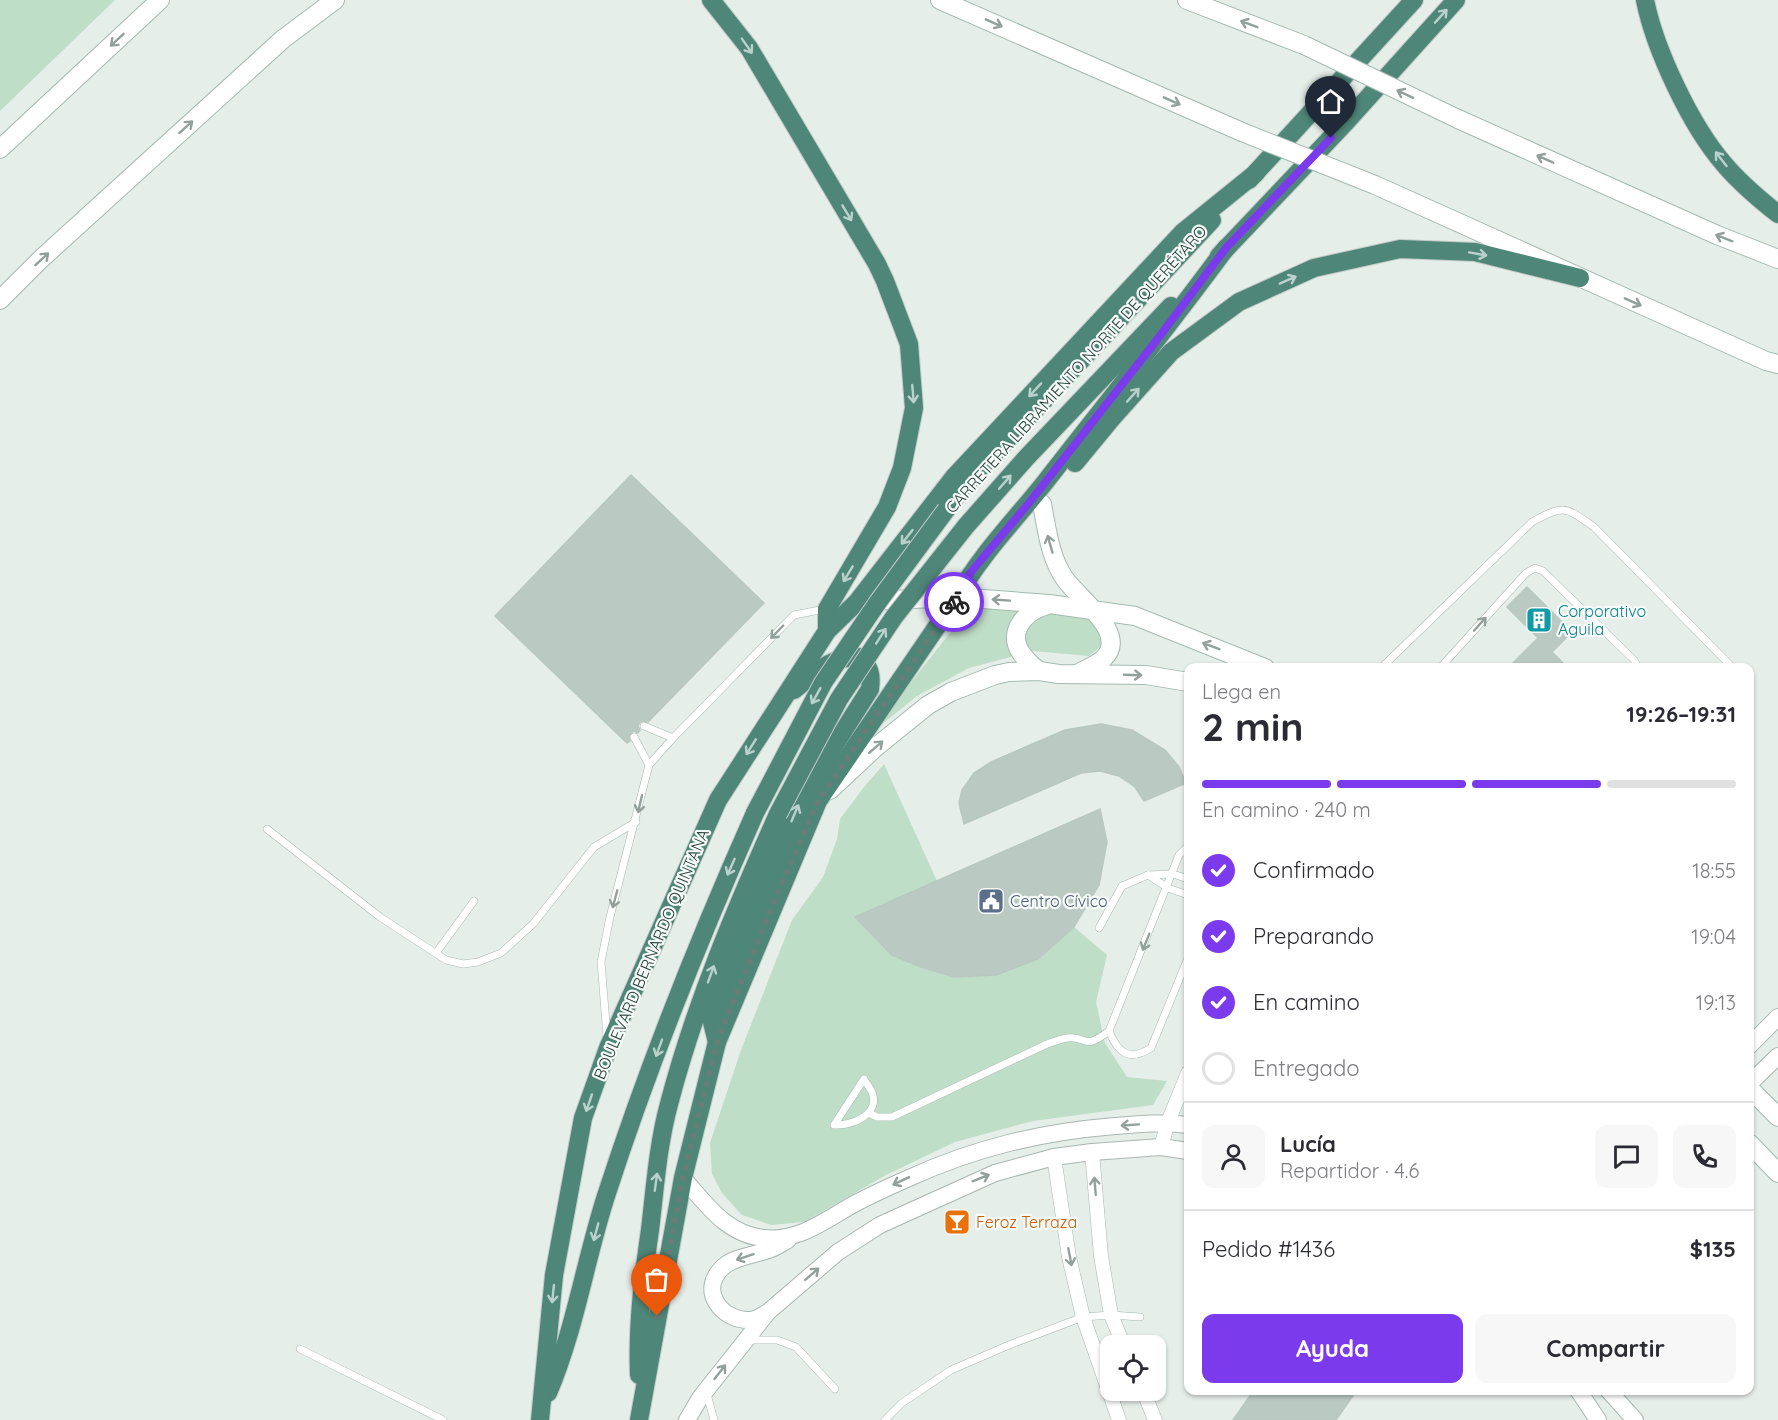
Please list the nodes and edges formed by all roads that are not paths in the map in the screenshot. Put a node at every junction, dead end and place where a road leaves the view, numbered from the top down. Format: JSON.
{"nodes":[{"id":1,"x":160,"y":0,"type":"edge"},
{"id":2,"x":335,"y":0,"type":"edge"},
{"id":3,"x":711,"y":0,"type":"edge"},
{"id":4,"x":940,"y":0,"type":"edge"},
{"id":5,"x":1187,"y":0,"type":"edge"},
{"id":6,"x":1414,"y":0,"type":"edge"},
{"id":7,"x":1456,"y":0,"type":"edge"},
{"id":8,"x":1645,"y":0,"type":"edge"},
{"id":9,"x":0,"y":149,"type":"edge"},
{"id":10,"x":1256,"y":173,"type":"junction"},
{"id":11,"x":1778,"y":214,"type":"edge"},
{"id":12,"x":1226,"y":248,"type":"junction"},
{"id":13,"x":1778,"y":260,"type":"edge"},
{"id":14,"x":1580,"y":278,"type":"junction"},
{"id":15,"x":0,"y":300,"type":"edge"},
{"id":16,"x":1778,"y":364,"type":"edge"},
{"id":17,"x":1042,"y":504,"type":"junction"},
{"id":18,"x":957,"y":597,"type":"junction"},
{"id":19,"x":857,"y":602,"type":"junction"},
{"id":20,"x":1048,"y":604,"type":"junction"},
{"id":21,"x":827,"y":609,"type":"junction"},
{"id":22,"x":1093,"y":610,"type":"junction"},
{"id":23,"x":827,"y":631,"type":"junction"},
{"id":24,"x":1252,"y":663,"type":"edge"},
{"id":25,"x":1386,"y":663,"type":"edge"},
{"id":26,"x":1445,"y":663,"type":"edge"},
{"id":27,"x":1636,"y":663,"type":"edge"},
{"id":28,"x":1728,"y":663,"type":"edge"},
{"id":29,"x":1039,"y":671,"type":"junction"},
{"id":30,"x":1079,"y":674,"type":"junction"},
{"id":31,"x":1184,"y":681,"type":"edge"},
{"id":32,"x":783,"y":698,"type":"junction"},
{"id":33,"x":644,"y":726,"type":"dead end"},
{"id":34,"x":634,"y":737,"type":"dead end"},
{"id":35,"x":673,"y":738,"type":"junction"},
{"id":36,"x":649,"y":765,"type":"junction"},
{"id":37,"x":818,"y":801,"type":"junction"},
{"id":38,"x":636,"y":822,"type":"junction"},
{"id":39,"x":267,"y":829,"type":"dead end"},
{"id":40,"x":1184,"y":850,"type":"edge"},
{"id":41,"x":1173,"y":874,"type":"junction"},
{"id":42,"x":1148,"y":875,"type":"junction"},
{"id":43,"x":1184,"y":878,"type":"edge"},
{"id":44,"x":1168,"y":888,"type":"junction"},
{"id":45,"x":1184,"y":894,"type":"edge"},
{"id":46,"x":474,"y":901,"type":"dead end"},
{"id":47,"x":1099,"y":928,"type":"dead end"},
{"id":48,"x":436,"y":953,"type":"junction"},
{"id":49,"x":1184,"y":967,"type":"edge"},
{"id":50,"x":1778,"y":1017,"type":"edge"},
{"id":51,"x":1109,"y":1031,"type":"junction"},
{"id":52,"x":1754,"y":1041,"type":"edge"},
{"id":53,"x":717,"y":1042,"type":"junction"},
{"id":54,"x":608,"y":1048,"type":"junction"},
{"id":55,"x":1778,"y":1056,"type":"edge"},
{"id":56,"x":1754,"y":1081,"type":"edge"},
{"id":57,"x":1184,"y":1083,"type":"edge"},
{"id":58,"x":1754,"y":1091,"type":"edge"},
{"id":59,"x":869,"y":1113,"type":"junction"},
{"id":60,"x":1778,"y":1117,"type":"edge"},
{"id":61,"x":1168,"y":1122,"type":"junction"},
{"id":62,"x":1184,"y":1124,"type":"edge"},
{"id":63,"x":1161,"y":1147,"type":"junction"},
{"id":64,"x":1754,"y":1148,"type":"edge"},
{"id":65,"x":1184,"y":1150,"type":"edge"},
{"id":66,"x":1092,"y":1152,"type":"junction"},
{"id":67,"x":1054,"y":1157,"type":"junction"},
{"id":68,"x":1778,"y":1173,"type":"edge"},
{"id":69,"x":683,"y":1178,"type":"junction"},
{"id":70,"x":799,"y":1234,"type":"junction"},
{"id":71,"x":768,"y":1312,"type":"junction"},
{"id":72,"x":1111,"y":1315,"type":"junction"},
{"id":73,"x":1083,"y":1317,"type":"junction"},
{"id":74,"x":1140,"y":1317,"type":"dead end"},
{"id":75,"x":1119,"y":1335,"type":"edge"},
{"id":76,"x":746,"y":1340,"type":"junction"},
{"id":77,"x":300,"y":1348,"type":"dead end"},
{"id":78,"x":835,"y":1389,"type":"dead end"},
{"id":79,"x":706,"y":1390,"type":"junction"},
{"id":80,"x":1581,"y":1395,"type":"edge"},
{"id":81,"x":1612,"y":1395,"type":"edge"},
{"id":82,"x":1147,"y":1401,"type":"edge"},
{"id":83,"x":541,"y":1414,"type":"edge"},
{"id":84,"x":639,"y":1415,"type":"edge"},
{"id":85,"x":443,"y":1420,"type":"edge"},
{"id":86,"x":687,"y":1420,"type":"edge"},
{"id":87,"x":714,"y":1420,"type":"edge"},
{"id":88,"x":885,"y":1420,"type":"edge"},
{"id":89,"x":1119,"y":1420,"type":"edge"},
{"id":90,"x":1155,"y":1420,"type":"edge"},
{"id":91,"x":1598,"y":1420,"type":"edge"},
{"id":92,"x":1635,"y":1420,"type":"edge"}],
"edges":[{"from":1,"to":9,"type":"main road","one_way":true},
{"from":15,"to":2,"type":"main road","one_way":true},
{"from":3,"to":21,"type":"highway","one_way":true},
{"from":4,"to":14,"type":"main road","one_way":true,"bridge":true},
{"from":13,"to":5,"type":"main road","one_way":true,"bridge":true},
{"from":6,"to":10,"type":"highway","name":"CARRETERA LIBRAMIENTO NORTE DE QUERÉTARO"},
{"from":12,"to":7,"type":"highway","name":"CARRETERA LIBRAMIENTO NORTE DE QUERÉTARO","one_way":true},
{"from":11,"to":8,"type":"highway","one_way":true},
{"from":10,"to":19,"type":"highway","name":"BOULEVARD BERNARDO QUINTANA","one_way":true},
{"from":10,"to":83,"type":"highway","name":"CARRETERA LIBRAMIENTO NORTE DE QUERÉTARO","one_way":true,"bridge":true},
{"from":12,"to":18,"type":"highway"},
{"from":84,"to":12,"type":"highway","name":"CARRETERA LIBRAMIENTO NORTE DE QUERÉTARO","one_way":true,"bridge":true},
{"from":14,"to":16,"type":"main road","one_way":true},
{"from":17,"to":14,"type":"highway","one_way":true},
{"from":17,"to":18,"type":"highway"},
{"from":22,"to":17,"type":"main road","one_way":true},
{"from":18,"to":19,"type":"main road"},
{"from":20,"to":18,"type":"main road","one_way":true},
{"from":18,"to":37,"type":"highway"},
{"from":19,"to":21,"type":"street"},
{"from":19,"to":23,"type":"highway","name":"BOULEVARD BERNARDO QUINTANA"},
{"from":20,"to":22,"type":"main road"},
{"from":20,"to":29,"type":"main road"},
{"from":21,"to":23,"type":"highway"},
{"from":21,"to":35,"type":"lane","one_way":true},
{"from":24,"to":22,"type":"main road","one_way":true},
{"from":22,"to":30,"type":"main road"},
{"from":23,"to":32,"type":"highway","name":"BOULEVARD BERNARDO QUINTANA"},
{"from":25,"to":28,"type":"lane"},
{"from":26,"to":27,"type":"lane","one_way":true},
{"from":29,"to":30,"type":"main road"},
{"from":37,"to":29,"type":"main road","one_way":true},
{"from":30,"to":31,"type":"main road","one_way":true},
{"from":53,"to":32,"type":"highway","one_way":true},
{"from":32,"to":54,"type":"highway","name":"BOULEVARD BERNARDO QUINTANA","one_way":true},
{"from":33,"to":35,"type":"lane"},
{"from":34,"to":36,"type":"lane"},
{"from":35,"to":36,"type":"lane"},
{"from":36,"to":38,"type":"lane","one_way":true},
{"from":37,"to":53,"type":"highway"},
{"from":38,"to":48,"type":"lane"},
{"from":38,"to":54,"type":"lane","one_way":true},
{"from":39,"to":48,"type":"lane"},
{"from":40,"to":41,"type":"lane"},
{"from":41,"to":42,"type":"lane"},
{"from":41,"to":43,"type":"lane"},
{"from":41,"to":44,"type":"lane"},
{"from":42,"to":44,"type":"lane"},
{"from":42,"to":47,"type":"lane"},
{"from":44,"to":45,"type":"lane"},
{"from":44,"to":51,"type":"lane","one_way":true},
{"from":46,"to":48,"type":"lane"},
{"from":49,"to":51,"type":"lane"},
{"from":50,"to":52,"type":"street"},
{"from":51,"to":59,"type":"lane"},
{"from":53,"to":69,"type":"highway"},
{"from":54,"to":83,"type":"highway","name":"BOULEVARD BERNARDO QUINTANA","one_way":true},
{"from":55,"to":56,"type":"street"},
{"from":57,"to":61,"type":"street"},
{"from":58,"to":60,"type":"main road"},
{"from":59,"to":59,"type":"lane"},
{"from":61,"to":62,"type":"street"},
{"from":61,"to":63,"type":"street"},
{"from":61,"to":70,"type":"street","one_way":true},
{"from":63,"to":65,"type":"street"},
{"from":63,"to":66,"type":"street"},
{"from":64,"to":68,"type":"main road"},
{"from":66,"to":67,"type":"street"},
{"from":72,"to":66,"type":"street","one_way":true},
{"from":71,"to":67,"type":"street","one_way":true},
{"from":67,"to":73,"type":"street","one_way":true},
{"from":69,"to":70,"type":"street"},
{"from":69,"to":84,"type":"highway"},
{"from":70,"to":71,"type":"street","one_way":true},
{"from":71,"to":76,"type":"street"},
{"from":72,"to":73,"type":"lane"},
{"from":72,"to":74,"type":"lane"},
{"from":72,"to":75,"type":"street"},
{"from":73,"to":88,"type":"lane"},
{"from":73,"to":89,"type":"street"},
{"from":76,"to":78,"type":"lane"},
{"from":79,"to":76,"type":"street","one_way":true},
{"from":77,"to":85,"type":"lane"},
{"from":79,"to":86,"type":"street"},
{"from":79,"to":87,"type":"lane"},
{"from":80,"to":91,"type":"street"},
{"from":81,"to":92,"type":"street"},
{"from":82,"to":90,"type":"street"}]}
